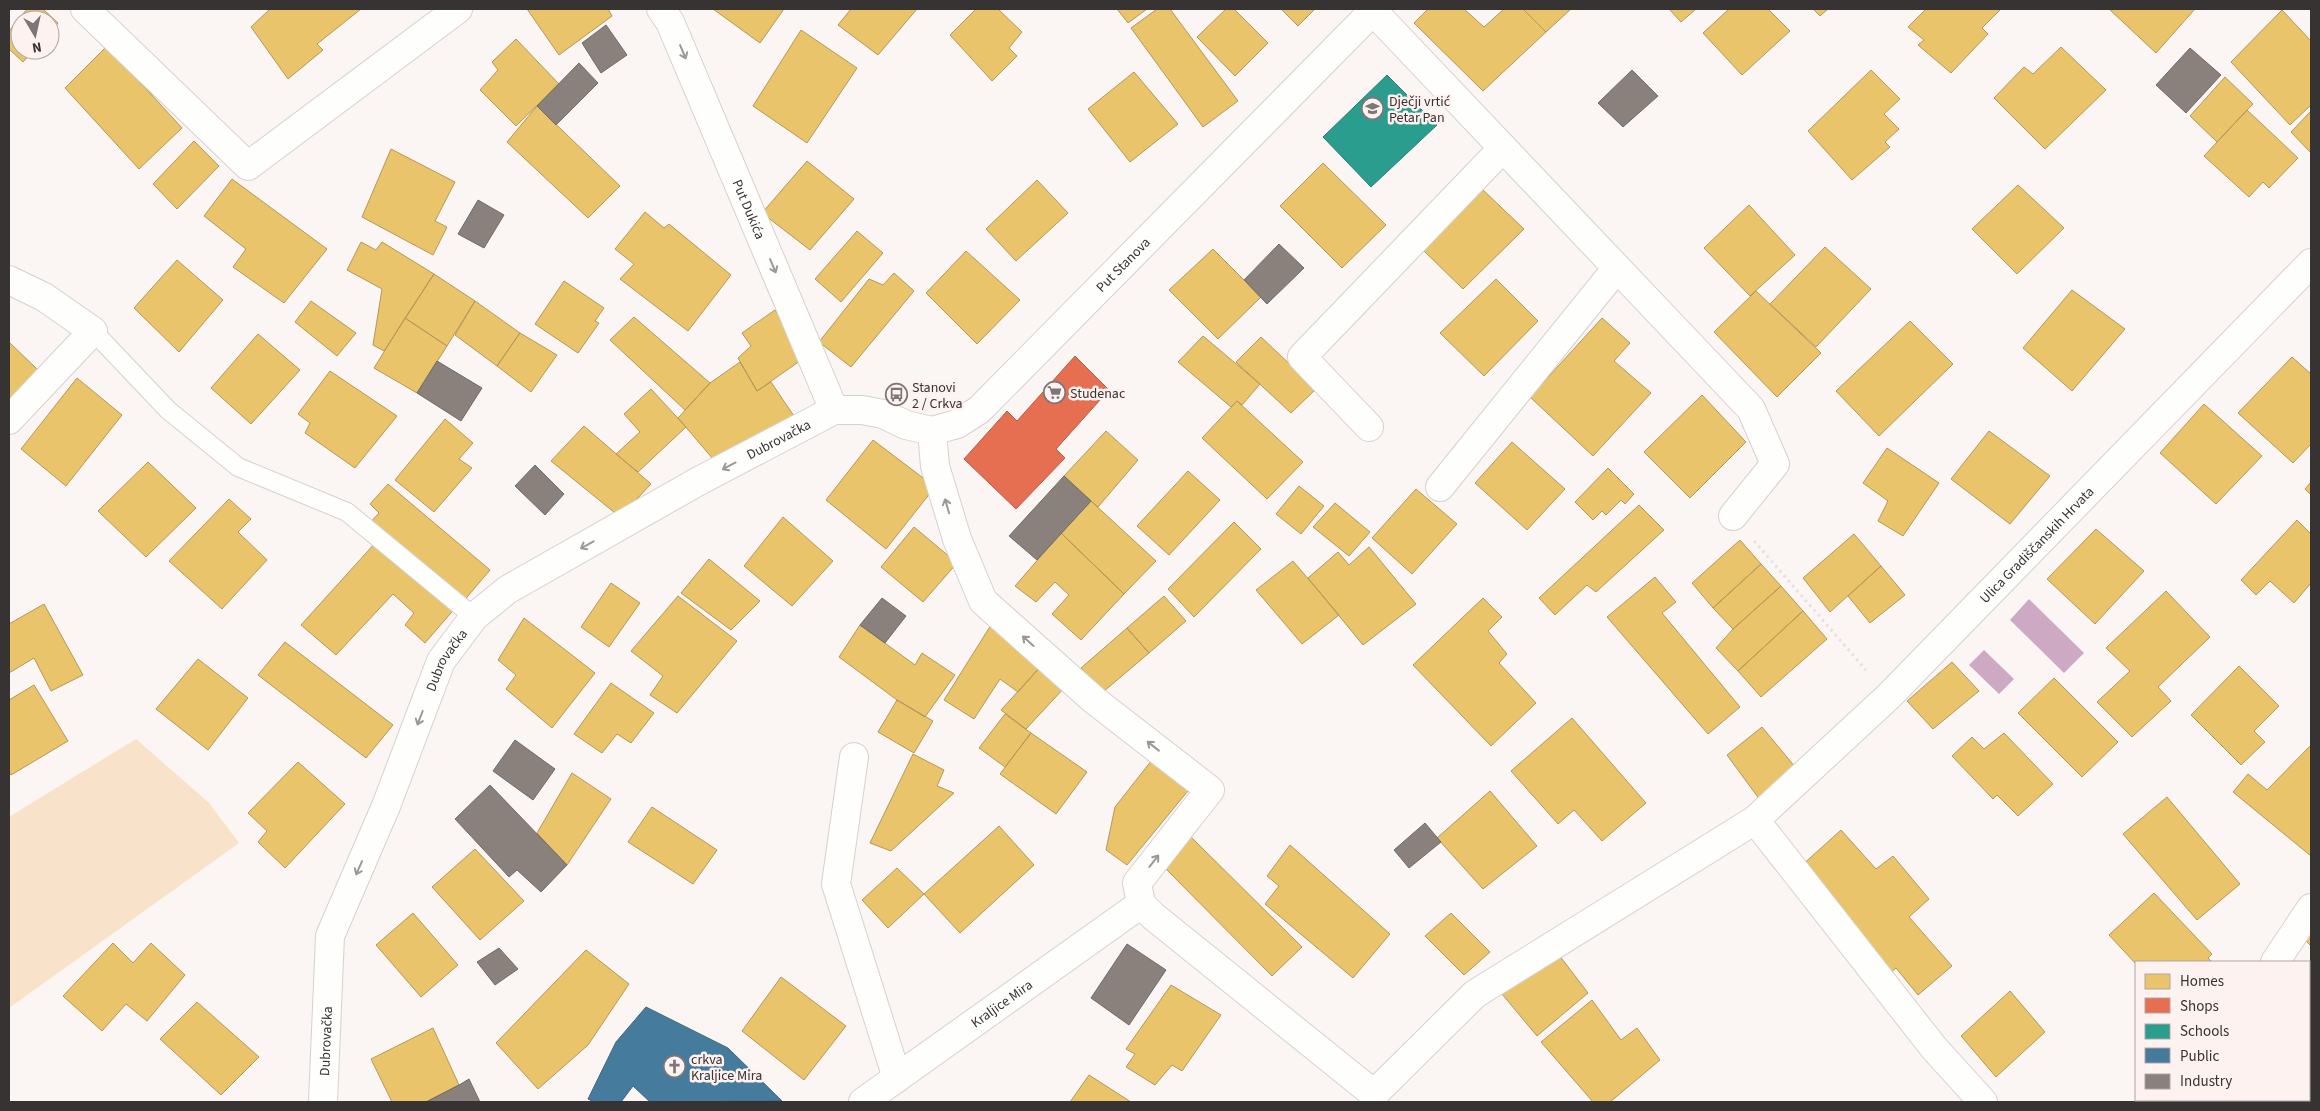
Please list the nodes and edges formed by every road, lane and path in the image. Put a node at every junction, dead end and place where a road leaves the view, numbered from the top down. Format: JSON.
{"nodes":[{"id":1,"x":85,"y":9,"type":"edge"},
{"id":2,"x":458,"y":9,"type":"edge"},
{"id":3,"x":661,"y":9,"type":"edge"},
{"id":4,"x":1374,"y":10,"type":"edge"},
{"id":5,"x":1504,"y":148,"type":"junction"},
{"id":6,"x":2311,"y":263,"type":"edge"},
{"id":7,"x":1617,"y":268,"type":"junction"},
{"id":8,"x":9,"y":280,"type":"edge"},
{"id":9,"x":93,"y":331,"type":"junction"},
{"id":10,"x":834,"y":410,"type":"junction"},
{"id":11,"x":9,"y":420,"type":"edge"},
{"id":12,"x":1368,"y":427,"type":"dead end"},
{"id":13,"x":932,"y":431,"type":"junction"},
{"id":14,"x":1440,"y":487,"type":"dead end"},
{"id":15,"x":1733,"y":516,"type":"joint"},
{"id":16,"x":474,"y":617,"type":"junction"},
{"id":17,"x":1889,"y":696,"type":"junction"},
{"id":18,"x":854,"y":757,"type":"dead end"},
{"id":19,"x":1755,"y":820,"type":"junction"},
{"id":20,"x":1141,"y":904,"type":"junction"},
{"id":21,"x":2311,"y":908,"type":"edge"},
{"id":22,"x":2276,"y":961,"type":"edge"},
{"id":23,"x":897,"y":1078,"type":"junction"},
{"id":24,"x":1376,"y":1100,"type":"edge"},
{"id":25,"x":323,"y":1102,"type":"edge"},
{"id":26,"x":863,"y":1102,"type":"edge"},
{"id":27,"x":1983,"y":1102,"type":"edge"}],
"edges":[{"from":1,"to":2,"type":"street"},
{"from":3,"to":10,"type":"street","name":"Put Dukića","one_way":true},
{"from":4,"to":5,"type":"street"},
{"from":4,"to":13,"type":"street","name":"Put Stanova"},
{"from":5,"to":7,"type":"street"},
{"from":5,"to":12,"type":"street"},
{"from":6,"to":17,"type":"street","name":"Ulica Gradiščanskih Hrvata"},
{"from":7,"to":14,"type":"street"},
{"from":7,"to":15,"type":"street"},
{"from":8,"to":9,"type":"street"},
{"from":9,"to":11,"type":"street"},
{"from":9,"to":16,"type":"lane"},
{"from":10,"to":13,"type":"street","name":"Put Stanova"},
{"from":10,"to":16,"type":"street","name":"Dubrovačka","one_way":true},
{"from":20,"to":13,"type":"street","one_way":true},
{"from":15,"to":17,"type":"path"},
{"from":16,"to":25,"type":"street","name":"Dubrovačka","one_way":true},
{"from":17,"to":19,"type":"street","name":"Ulica Gradiščanskih Hrvata"},
{"from":18,"to":23,"type":"street"},
{"from":19,"to":24,"type":"street","name":"Ulica Gradiščanskih Hrvata"},
{"from":19,"to":27,"type":"street"},
{"from":20,"to":23,"type":"street","name":"Kraljice Mira"},
{"from":20,"to":24,"type":"street"},
{"from":21,"to":22,"type":"street"},
{"from":23,"to":26,"type":"street","name":"Kraljice Mira"}]}
